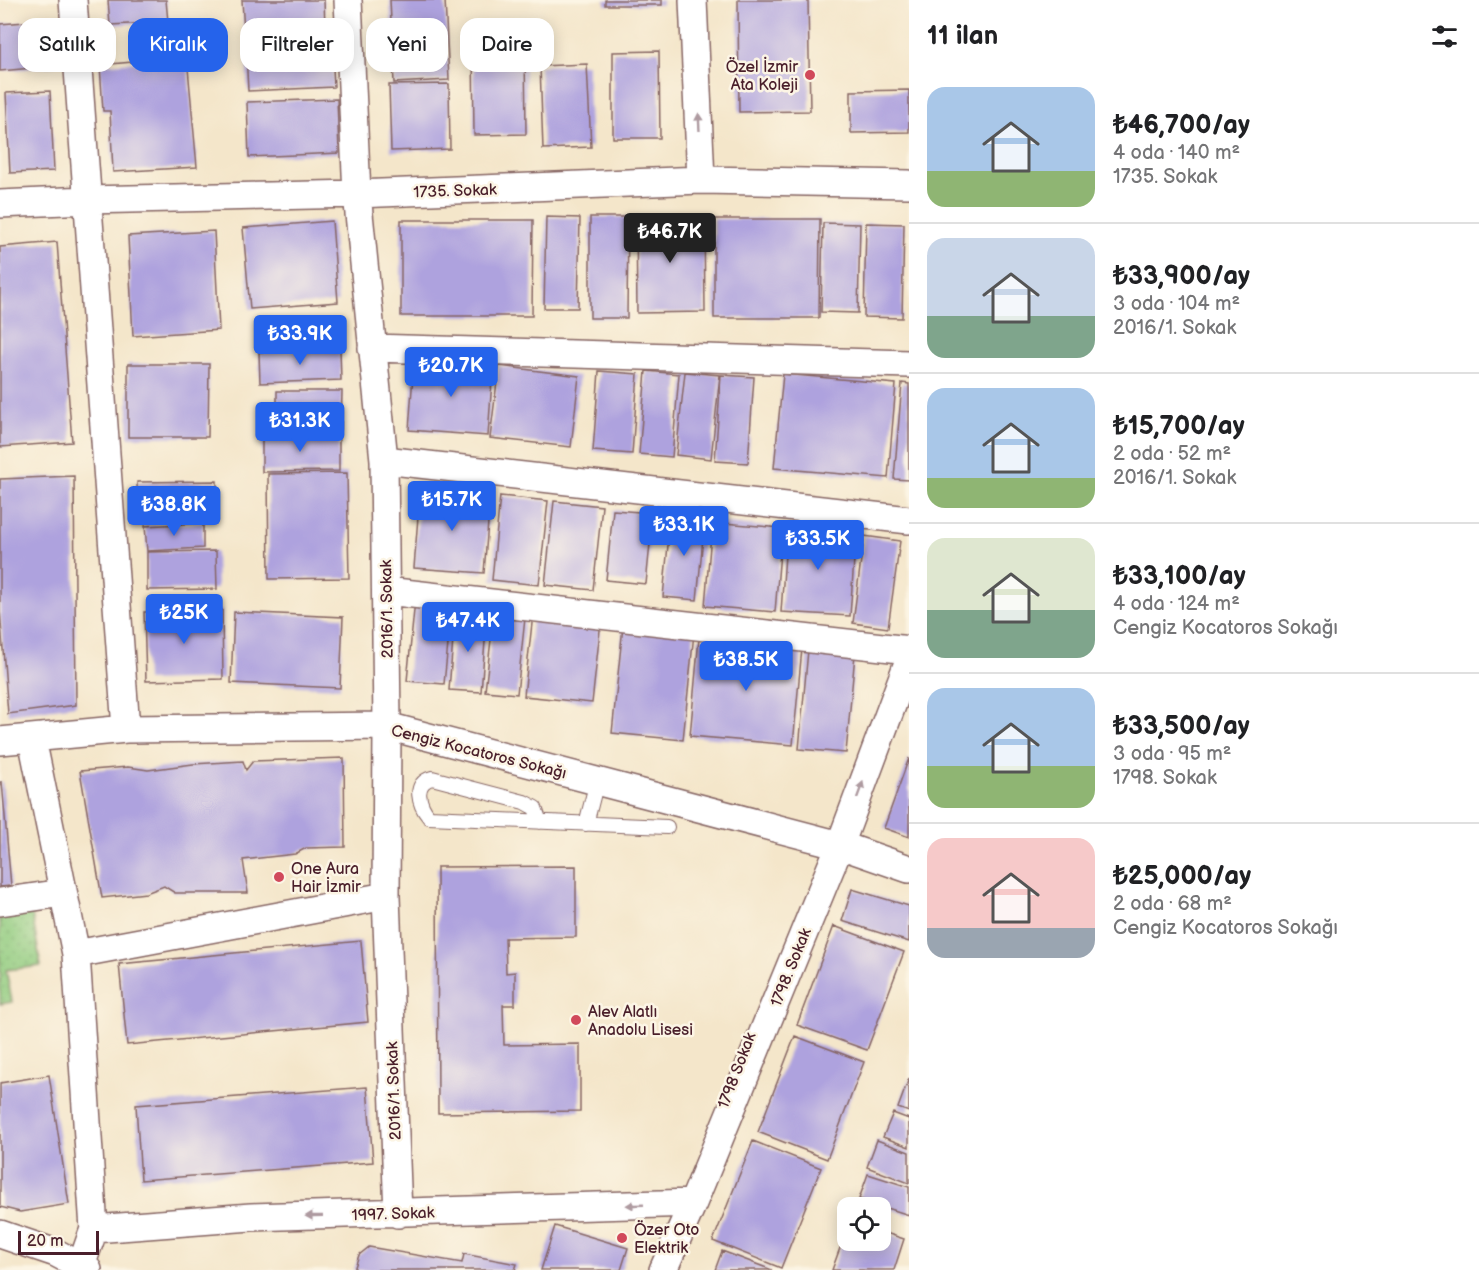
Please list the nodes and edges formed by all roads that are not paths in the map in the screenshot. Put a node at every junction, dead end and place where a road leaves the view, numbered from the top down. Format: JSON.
{"nodes":[{"id":1,"x":73,"y":0,"type":"edge"},
{"id":2,"x":348,"y":0,"type":"edge"},
{"id":3,"x":693,"y":0,"type":"edge"},
{"id":4,"x":701,"y":180,"type":"junction"},
{"id":5,"x":909,"y":184,"type":"edge"},
{"id":6,"x":357,"y":194,"type":"junction"},
{"id":7,"x":86,"y":200,"type":"junction"},
{"id":8,"x":0,"y":204,"type":"edge"},
{"id":9,"x":372,"y":348,"type":"junction"},
{"id":10,"x":909,"y":364,"type":"edge"},
{"id":11,"x":384,"y":460,"type":"junction"},
{"id":12,"x":909,"y":520,"type":"edge"},
{"id":13,"x":386,"y":591,"type":"junction"},
{"id":14,"x":909,"y":650,"type":"edge"},
{"id":15,"x":909,"y":660,"type":"edge"},
{"id":16,"x":387,"y":726,"type":"junction"},
{"id":17,"x":126,"y":729,"type":"junction"},
{"id":18,"x":32,"y":739,"type":"junction"},
{"id":19,"x":0,"y":741,"type":"edge"},
{"id":20,"x":597,"y":781,"type":"junction"},
{"id":21,"x":540,"y":822,"type":"junction"},
{"id":22,"x":586,"y":824,"type":"junction"},
{"id":23,"x":667,"y":827,"type":"dead end"},
{"id":24,"x":840,"y":845,"type":"junction"},
{"id":25,"x":909,"y":869,"type":"edge"},
{"id":26,"x":63,"y":893,"type":"junction"},
{"id":27,"x":386,"y":896,"type":"junction"},
{"id":28,"x":0,"y":902,"type":"edge"},
{"id":29,"x":75,"y":954,"type":"junction"},
{"id":30,"x":693,"y":1203,"type":"junction"},
{"id":31,"x":398,"y":1214,"type":"junction"},
{"id":32,"x":94,"y":1229,"type":"junction"},
{"id":33,"x":0,"y":1234,"type":"edge"},
{"id":34,"x":85,"y":1268,"type":"edge"},
{"id":35,"x":663,"y":1270,"type":"edge"}],
"edges":[{"from":1,"to":7,"type":"street"},
{"from":2,"to":6,"type":"street","name":"2016/1. Sokak"},
{"from":4,"to":3,"type":"street","one_way":true},
{"from":4,"to":5,"type":"street","name":"1735. Sokak"},
{"from":4,"to":6,"type":"street","name":"1735. Sokak"},
{"from":6,"to":7,"type":"street","name":"1735. Sokak"},
{"from":6,"to":9,"type":"street","name":"2016/1. Sokak"},
{"from":7,"to":8,"type":"street","name":"1735. Sokak"},
{"from":7,"to":17,"type":"street"},
{"from":9,"to":10,"type":"street"},
{"from":9,"to":11,"type":"street","name":"2016/1. Sokak"},
{"from":11,"to":12,"type":"street"},
{"from":11,"to":13,"type":"street","name":"2016/1. Sokak"},
{"from":13,"to":14,"type":"street"},
{"from":13,"to":16,"type":"street","name":"2016/1. Sokak"},
{"from":24,"to":15,"type":"street","name":"1798. Sokak","one_way":true},
{"from":16,"to":17,"type":"street","name":"Cengiz Kocatoros Sokağı"},
{"from":16,"to":20,"type":"street","name":"Cengiz Kocatoros Sokağı"},
{"from":16,"to":27,"type":"street","name":"2016/1. Sokak"},
{"from":17,"to":18,"type":"street","name":"Cengiz Kocatoros Sokağı"},
{"from":18,"to":19,"type":"street","name":"Cengiz Kocatoros Sokağı"},
{"from":18,"to":26,"type":"street"},
{"from":20,"to":22,"type":"lane"},
{"from":20,"to":24,"type":"street","name":"Cengiz Kocatoros Sokağı"},
{"from":21,"to":21,"type":"lane"},
{"from":21,"to":22,"type":"lane"},
{"from":22,"to":23,"type":"lane"},
{"from":24,"to":25,"type":"street","name":"Cengiz Kocatoros Sokağı"},
{"from":24,"to":30,"type":"street","name":"1798. Sokak"},
{"from":26,"to":28,"type":"street"},
{"from":26,"to":29,"type":"street"},
{"from":27,"to":29,"type":"street"},
{"from":27,"to":31,"type":"street","name":"2016/1. Sokak"},
{"from":29,"to":32,"type":"street"},
{"from":30,"to":31,"type":"street","name":"1997. Sokak","one_way":true},
{"from":30,"to":35,"type":"street","name":"1798. Sokak"},
{"from":31,"to":32,"type":"street","name":"1997. Sokak","one_way":true},
{"from":32,"to":34,"type":"street"},
{"from":33,"to":34,"type":"street"}]}
